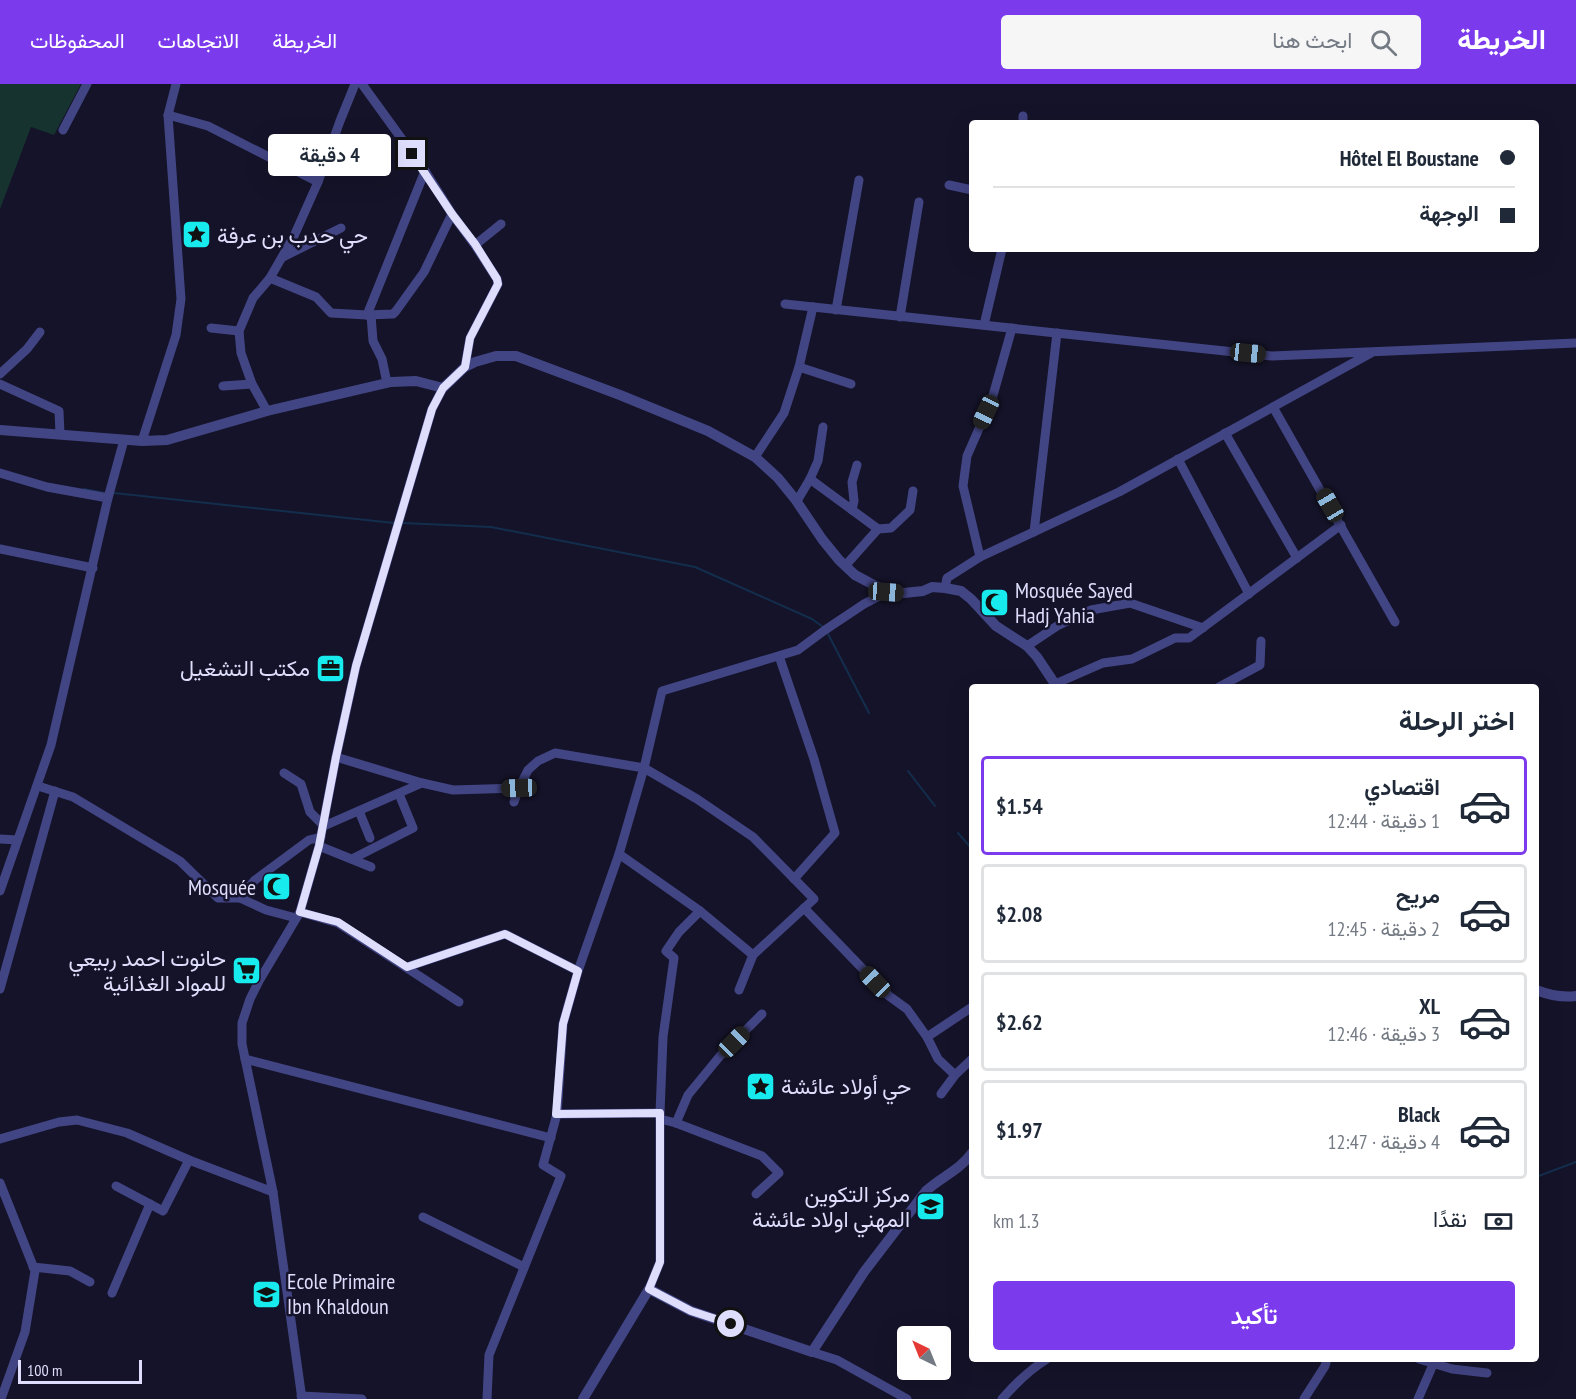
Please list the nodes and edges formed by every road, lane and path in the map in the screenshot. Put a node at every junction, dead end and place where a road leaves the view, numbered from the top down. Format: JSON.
{"nodes":[{"id":1,"x":87,"y":84,"type":"edge"},
{"id":2,"x":176,"y":84,"type":"edge"},
{"id":3,"x":355,"y":84,"type":"edge"},
{"id":4,"x":362,"y":84,"type":"edge"},
{"id":5,"x":168,"y":115,"type":"junction"},
{"id":6,"x":63,"y":130,"type":"dead end"},
{"id":7,"x":425,"y":171,"type":"junction"},
{"id":8,"x":859,"y":180,"type":"dead end"},
{"id":9,"x":318,"y":182,"type":"junction"},
{"id":10,"x":949,"y":185,"type":"dead end"},
{"id":11,"x":969,"y":189,"type":"edge"},
{"id":12,"x":919,"y":202,"type":"dead end"},
{"id":13,"x":452,"y":214,"type":"junction"},
{"id":14,"x":501,"y":224,"type":"dead end"},
{"id":15,"x":341,"y":228,"type":"dead end"},
{"id":16,"x":475,"y":244,"type":"junction"},
{"id":17,"x":1001,"y":252,"type":"edge"},
{"id":18,"x":283,"y":257,"type":"junction"},
{"id":19,"x":270,"y":278,"type":"junction"},
{"id":20,"x":785,"y":304,"type":"dead end"},
{"id":21,"x":813,"y":308,"type":"junction"},
{"id":22,"x":836,"y":310,"type":"junction"},
{"id":23,"x":369,"y":315,"type":"junction"},
{"id":24,"x":900,"y":317,"type":"junction"},
{"id":25,"x":984,"y":326,"type":"junction"},
{"id":26,"x":211,"y":328,"type":"dead end"},
{"id":27,"x":1011,"y":328,"type":"junction"},
{"id":28,"x":239,"y":331,"type":"junction"},
{"id":29,"x":40,"y":332,"type":"dead end"},
{"id":30,"x":1057,"y":333,"type":"junction"},
{"id":31,"x":1576,"y":343,"type":"edge"},
{"id":32,"x":1373,"y":351,"type":"junction"},
{"id":33,"x":465,"y":367,"type":"junction"},
{"id":34,"x":799,"y":367,"type":"junction"},
{"id":35,"x":0,"y":374,"type":"edge"},
{"id":36,"x":387,"y":383,"type":"junction"},
{"id":37,"x":0,"y":384,"type":"edge"},
{"id":38,"x":252,"y":384,"type":"junction"},
{"id":39,"x":851,"y":384,"type":"dead end"},
{"id":40,"x":223,"y":386,"type":"dead end"},
{"id":41,"x":443,"y":388,"type":"junction"},
{"id":42,"x":1273,"y":406,"type":"junction"},
{"id":43,"x":267,"y":411,"type":"junction"},
{"id":44,"x":823,"y":427,"type":"dead end"},
{"id":45,"x":0,"y":430,"type":"edge"},
{"id":46,"x":1225,"y":433,"type":"junction"},
{"id":47,"x":60,"y":434,"type":"junction"},
{"id":48,"x":124,"y":440,"type":"junction"},
{"id":49,"x":142,"y":441,"type":"junction"},
{"id":50,"x":755,"y":457,"type":"junction"},
{"id":51,"x":1178,"y":459,"type":"junction"},
{"id":52,"x":857,"y":465,"type":"dead end"},
{"id":53,"x":0,"y":473,"type":"edge"},
{"id":54,"x":810,"y":479,"type":"junction"},
{"id":55,"x":913,"y":491,"type":"dead end"},
{"id":56,"x":108,"y":498,"type":"junction"},
{"id":57,"x":797,"y":501,"type":"junction"},
{"id":58,"x":852,"y":510,"type":"junction"},
{"id":59,"x":1341,"y":525,"type":"junction"},
{"id":60,"x":878,"y":529,"type":"junction"},
{"id":61,"x":1034,"y":532,"type":"junction"},
{"id":62,"x":0,"y":549,"type":"edge"},
{"id":63,"x":980,"y":557,"type":"junction"},
{"id":64,"x":1297,"y":558,"type":"junction"},
{"id":65,"x":845,"y":566,"type":"junction"},
{"id":66,"x":93,"y":568,"type":"junction"},
{"id":67,"x":945,"y":588,"type":"junction"},
{"id":68,"x":886,"y":592,"type":"junction"},
{"id":69,"x":1250,"y":594,"type":"junction"},
{"id":70,"x":1395,"y":622,"type":"dead end"},
{"id":71,"x":1203,"y":628,"type":"junction"},
{"id":72,"x":1261,"y":641,"type":"dead end"},
{"id":73,"x":1027,"y":646,"type":"junction"},
{"id":74,"x":779,"y":656,"type":"junction"},
{"id":75,"x":1055,"y":684,"type":"edge"},
{"id":76,"x":1060,"y":684,"type":"edge"},
{"id":77,"x":1225,"y":684,"type":"edge"},
{"id":78,"x":336,"y":757,"type":"junction"},
{"id":79,"x":644,"y":768,"type":"junction"},
{"id":80,"x":284,"y":773,"type":"dead end"},
{"id":81,"x":422,"y":783,"type":"junction"},
{"id":82,"x":38,"y":786,"type":"junction"},
{"id":83,"x":519,"y":788,"type":"junction"},
{"id":84,"x":54,"y":791,"type":"junction"},
{"id":85,"x":399,"y":794,"type":"junction"},
{"id":86,"x":514,"y":802,"type":"dead end"},
{"id":87,"x":359,"y":811,"type":"junction"},
{"id":88,"x":324,"y":826,"type":"junction"},
{"id":89,"x":370,"y":838,"type":"dead end"},
{"id":90,"x":0,"y":839,"type":"edge"},
{"id":91,"x":17,"y":840,"type":"junction"},
{"id":92,"x":320,"y":842,"type":"junction"},
{"id":93,"x":619,"y":854,"type":"junction"},
{"id":94,"x":352,"y":859,"type":"junction"},
{"id":95,"x":371,"y":867,"type":"dead end"},
{"id":96,"x":794,"y":879,"type":"junction"},
{"id":97,"x":0,"y":891,"type":"edge"},
{"id":98,"x":240,"y":898,"type":"junction"},
{"id":99,"x":804,"y":908,"type":"junction"},
{"id":100,"x":700,"y":911,"type":"junction"},
{"id":101,"x":298,"y":915,"type":"junction"},
{"id":102,"x":753,"y":955,"type":"junction"},
{"id":103,"x":3,"y":962,"type":"edge"},
{"id":104,"x":407,"y":967,"type":"junction"},
{"id":105,"x":578,"y":971,"type":"junction"},
{"id":106,"x":0,"y":989,"type":"edge"},
{"id":107,"x":739,"y":990,"type":"dead end"},
{"id":108,"x":1539,"y":991,"type":"edge"},
{"id":109,"x":1576,"y":996,"type":"edge"},
{"id":110,"x":459,"y":1002,"type":"dead end"},
{"id":111,"x":969,"y":1009,"type":"edge"},
{"id":112,"x":762,"y":1014,"type":"dead end"},
{"id":113,"x":927,"y":1037,"type":"junction"},
{"id":114,"x":245,"y":1059,"type":"junction"},
{"id":115,"x":969,"y":1062,"type":"edge"},
{"id":116,"x":955,"y":1075,"type":"junction"},
{"id":117,"x":941,"y":1094,"type":"dead end"},
{"id":118,"x":556,"y":1114,"type":"junction"},
{"id":119,"x":660,"y":1116,"type":"junction"},
{"id":120,"x":675,"y":1123,"type":"junction"},
{"id":121,"x":551,"y":1138,"type":"junction"},
{"id":122,"x":0,"y":1139,"type":"edge"},
{"id":123,"x":969,"y":1156,"type":"edge"},
{"id":124,"x":189,"y":1160,"type":"junction"},
{"id":125,"x":0,"y":1183,"type":"edge"},
{"id":126,"x":116,"y":1186,"type":"dead end"},
{"id":127,"x":273,"y":1192,"type":"junction"},
{"id":128,"x":756,"y":1194,"type":"dead end"},
{"id":129,"x":150,"y":1204,"type":"junction"},
{"id":130,"x":423,"y":1218,"type":"dead end"},
{"id":131,"x":33,"y":1267,"type":"junction"},
{"id":132,"x":524,"y":1267,"type":"junction"},
{"id":133,"x":90,"y":1282,"type":"dead end"},
{"id":134,"x":649,"y":1289,"type":"junction"},
{"id":135,"x":112,"y":1293,"type":"dead end"},
{"id":136,"x":812,"y":1352,"type":"junction"},
{"id":137,"x":1042,"y":1362,"type":"edge"},
{"id":138,"x":1326,"y":1362,"type":"edge"},
{"id":139,"x":1434,"y":1362,"type":"edge"},
{"id":140,"x":1436,"y":1362,"type":"edge"},
{"id":141,"x":1487,"y":1373,"type":"dead end"},
{"id":142,"x":301,"y":1398,"type":"edge"},
{"id":143,"x":1,"y":1399,"type":"edge"},
{"id":144,"x":362,"y":1399,"type":"edge"},
{"id":145,"x":487,"y":1399,"type":"edge"},
{"id":146,"x":583,"y":1399,"type":"edge"},
{"id":147,"x":907,"y":1399,"type":"edge"},
{"id":148,"x":1002,"y":1399,"type":"edge"},
{"id":149,"x":1304,"y":1399,"type":"edge"},
{"id":150,"x":1418,"y":1399,"type":"edge"}],
"edges":[{"from":1,"to":6,"type":"street"},
{"from":2,"to":5,"type":"street"},
{"from":3,"to":9,"type":"street"},
{"from":4,"to":7,"type":"street"},
{"from":5,"to":9,"type":"street"},
{"from":5,"to":49,"type":"street"},
{"from":7,"to":13,"type":"street"},
{"from":7,"to":23,"type":"street"},
{"from":8,"to":22,"type":"street"},
{"from":9,"to":18,"type":"street"},
{"from":10,"to":11,"type":"street"},
{"from":12,"to":24,"type":"street"},
{"from":13,"to":16,"type":"street"},
{"from":13,"to":23,"type":"street"},
{"from":14,"to":16,"type":"street"},
{"from":15,"to":18,"type":"street"},
{"from":16,"to":33,"type":"street"},
{"from":17,"to":25,"type":"street"},
{"from":18,"to":19,"type":"street"},
{"from":19,"to":23,"type":"street"},
{"from":19,"to":28,"type":"street"},
{"from":20,"to":21,"type":"street"},
{"from":21,"to":22,"type":"street"},
{"from":21,"to":34,"type":"street"},
{"from":22,"to":24,"type":"street"},
{"from":23,"to":36,"type":"street"},
{"from":24,"to":25,"type":"street"},
{"from":25,"to":27,"type":"street"},
{"from":26,"to":28,"type":"street"},
{"from":27,"to":30,"type":"street"},
{"from":27,"to":63,"type":"street"},
{"from":28,"to":38,"type":"street"},
{"from":29,"to":35,"type":"street"},
{"from":30,"to":32,"type":"street"},
{"from":30,"to":61,"type":"street"},
{"from":31,"to":32,"type":"street"},
{"from":32,"to":42,"type":"street"},
{"from":33,"to":41,"type":"street"},
{"from":33,"to":50,"type":"street"},
{"from":34,"to":39,"type":"street"},
{"from":34,"to":50,"type":"street"},
{"from":36,"to":41,"type":"street"},
{"from":36,"to":43,"type":"street"},
{"from":37,"to":47,"type":"street"},
{"from":38,"to":40,"type":"street"},
{"from":38,"to":43,"type":"street"},
{"from":41,"to":78,"type":"street"},
{"from":42,"to":46,"type":"street"},
{"from":42,"to":59,"type":"street"},
{"from":43,"to":49,"type":"street"},
{"from":44,"to":54,"type":"street"},
{"from":45,"to":47,"type":"street"},
{"from":46,"to":51,"type":"street"},
{"from":46,"to":64,"type":"street"},
{"from":47,"to":48,"type":"street"},
{"from":48,"to":49,"type":"street"},
{"from":48,"to":56,"type":"street"},
{"from":50,"to":57,"type":"street"},
{"from":51,"to":61,"type":"street"},
{"from":51,"to":69,"type":"street"},
{"from":52,"to":58,"type":"street"},
{"from":53,"to":56,"type":"street"},
{"from":54,"to":57,"type":"street"},
{"from":54,"to":58,"type":"street"},
{"from":55,"to":60,"type":"street"},
{"from":56,"to":66,"type":"street"},
{"from":57,"to":65,"type":"street"},
{"from":58,"to":60,"type":"street"},
{"from":59,"to":64,"type":"street"},
{"from":59,"to":70,"type":"street"},
{"from":60,"to":65,"type":"street"},
{"from":61,"to":63,"type":"street"},
{"from":62,"to":66,"type":"street"},
{"from":63,"to":67,"type":"street"},
{"from":64,"to":69,"type":"street"},
{"from":65,"to":68,"type":"street"},
{"from":66,"to":82,"type":"street"},
{"from":67,"to":68,"type":"street"},
{"from":67,"to":73,"type":"street"},
{"from":68,"to":74,"type":"street"},
{"from":69,"to":71,"type":"street"},
{"from":71,"to":73,"type":"street"},
{"from":71,"to":76,"type":"street"},
{"from":72,"to":77,"type":"street"},
{"from":73,"to":75,"type":"street"},
{"from":74,"to":79,"type":"street"},
{"from":74,"to":96,"type":"street"},
{"from":78,"to":81,"type":"street"},
{"from":78,"to":88,"type":"street"},
{"from":79,"to":83,"type":"street"},
{"from":79,"to":93,"type":"street"},
{"from":79,"to":96,"type":"street"},
{"from":80,"to":88,"type":"street"},
{"from":81,"to":83,"type":"street"},
{"from":81,"to":85,"type":"street"},
{"from":82,"to":84,"type":"street"},
{"from":82,"to":91,"type":"street"},
{"from":83,"to":86,"type":"street"},
{"from":84,"to":98,"type":"street"},
{"from":84,"to":103,"type":"street"},
{"from":85,"to":87,"type":"street"},
{"from":85,"to":94,"type":"street"},
{"from":87,"to":88,"type":"street"},
{"from":87,"to":89,"type":"street"},
{"from":88,"to":92,"type":"street"},
{"from":90,"to":91,"type":"street"},
{"from":91,"to":97,"type":"street"},
{"from":92,"to":94,"type":"street"},
{"from":92,"to":98,"type":"street"},
{"from":92,"to":101,"type":"street"},
{"from":93,"to":100,"type":"street"},
{"from":93,"to":105,"type":"street"},
{"from":94,"to":95,"type":"street"},
{"from":96,"to":99,"type":"street"},
{"from":98,"to":101,"type":"street"},
{"from":99,"to":102,"type":"street"},
{"from":99,"to":113,"type":"street"},
{"from":100,"to":102,"type":"street"},
{"from":100,"to":119,"type":"street"},
{"from":101,"to":104,"type":"street"},
{"from":101,"to":114,"type":"street"},
{"from":102,"to":107,"type":"street"},
{"from":103,"to":106,"type":"street"},
{"from":104,"to":105,"type":"street"},
{"from":104,"to":110,"type":"street"},
{"from":105,"to":118,"type":"street"},
{"from":108,"to":109,"type":"street"},
{"from":111,"to":113,"type":"street"},
{"from":112,"to":120,"type":"street"},
{"from":113,"to":116,"type":"street"},
{"from":114,"to":121,"type":"street"},
{"from":114,"to":127,"type":"street"},
{"from":115,"to":116,"type":"street"},
{"from":116,"to":117,"type":"street"},
{"from":118,"to":119,"type":"street"},
{"from":118,"to":121,"type":"street"},
{"from":119,"to":120,"type":"street"},
{"from":119,"to":134,"type":"street"},
{"from":120,"to":128,"type":"street"},
{"from":121,"to":132,"type":"street"},
{"from":122,"to":124,"type":"street"},
{"from":123,"to":136,"type":"street"},
{"from":124,"to":127,"type":"street"},
{"from":124,"to":129,"type":"street"},
{"from":125,"to":131,"type":"street"},
{"from":126,"to":129,"type":"street"},
{"from":127,"to":142,"type":"street"},
{"from":129,"to":135,"type":"street"},
{"from":130,"to":132,"type":"street"},
{"from":131,"to":133,"type":"street"},
{"from":131,"to":143,"type":"street"},
{"from":132,"to":145,"type":"street"},
{"from":134,"to":136,"type":"street"},
{"from":134,"to":146,"type":"street"},
{"from":136,"to":147,"type":"street"},
{"from":137,"to":148,"type":"street"},
{"from":138,"to":149,"type":"street"},
{"from":139,"to":150,"type":"street"},
{"from":140,"to":141,"type":"street"},
{"from":142,"to":144,"type":"street"}]}
